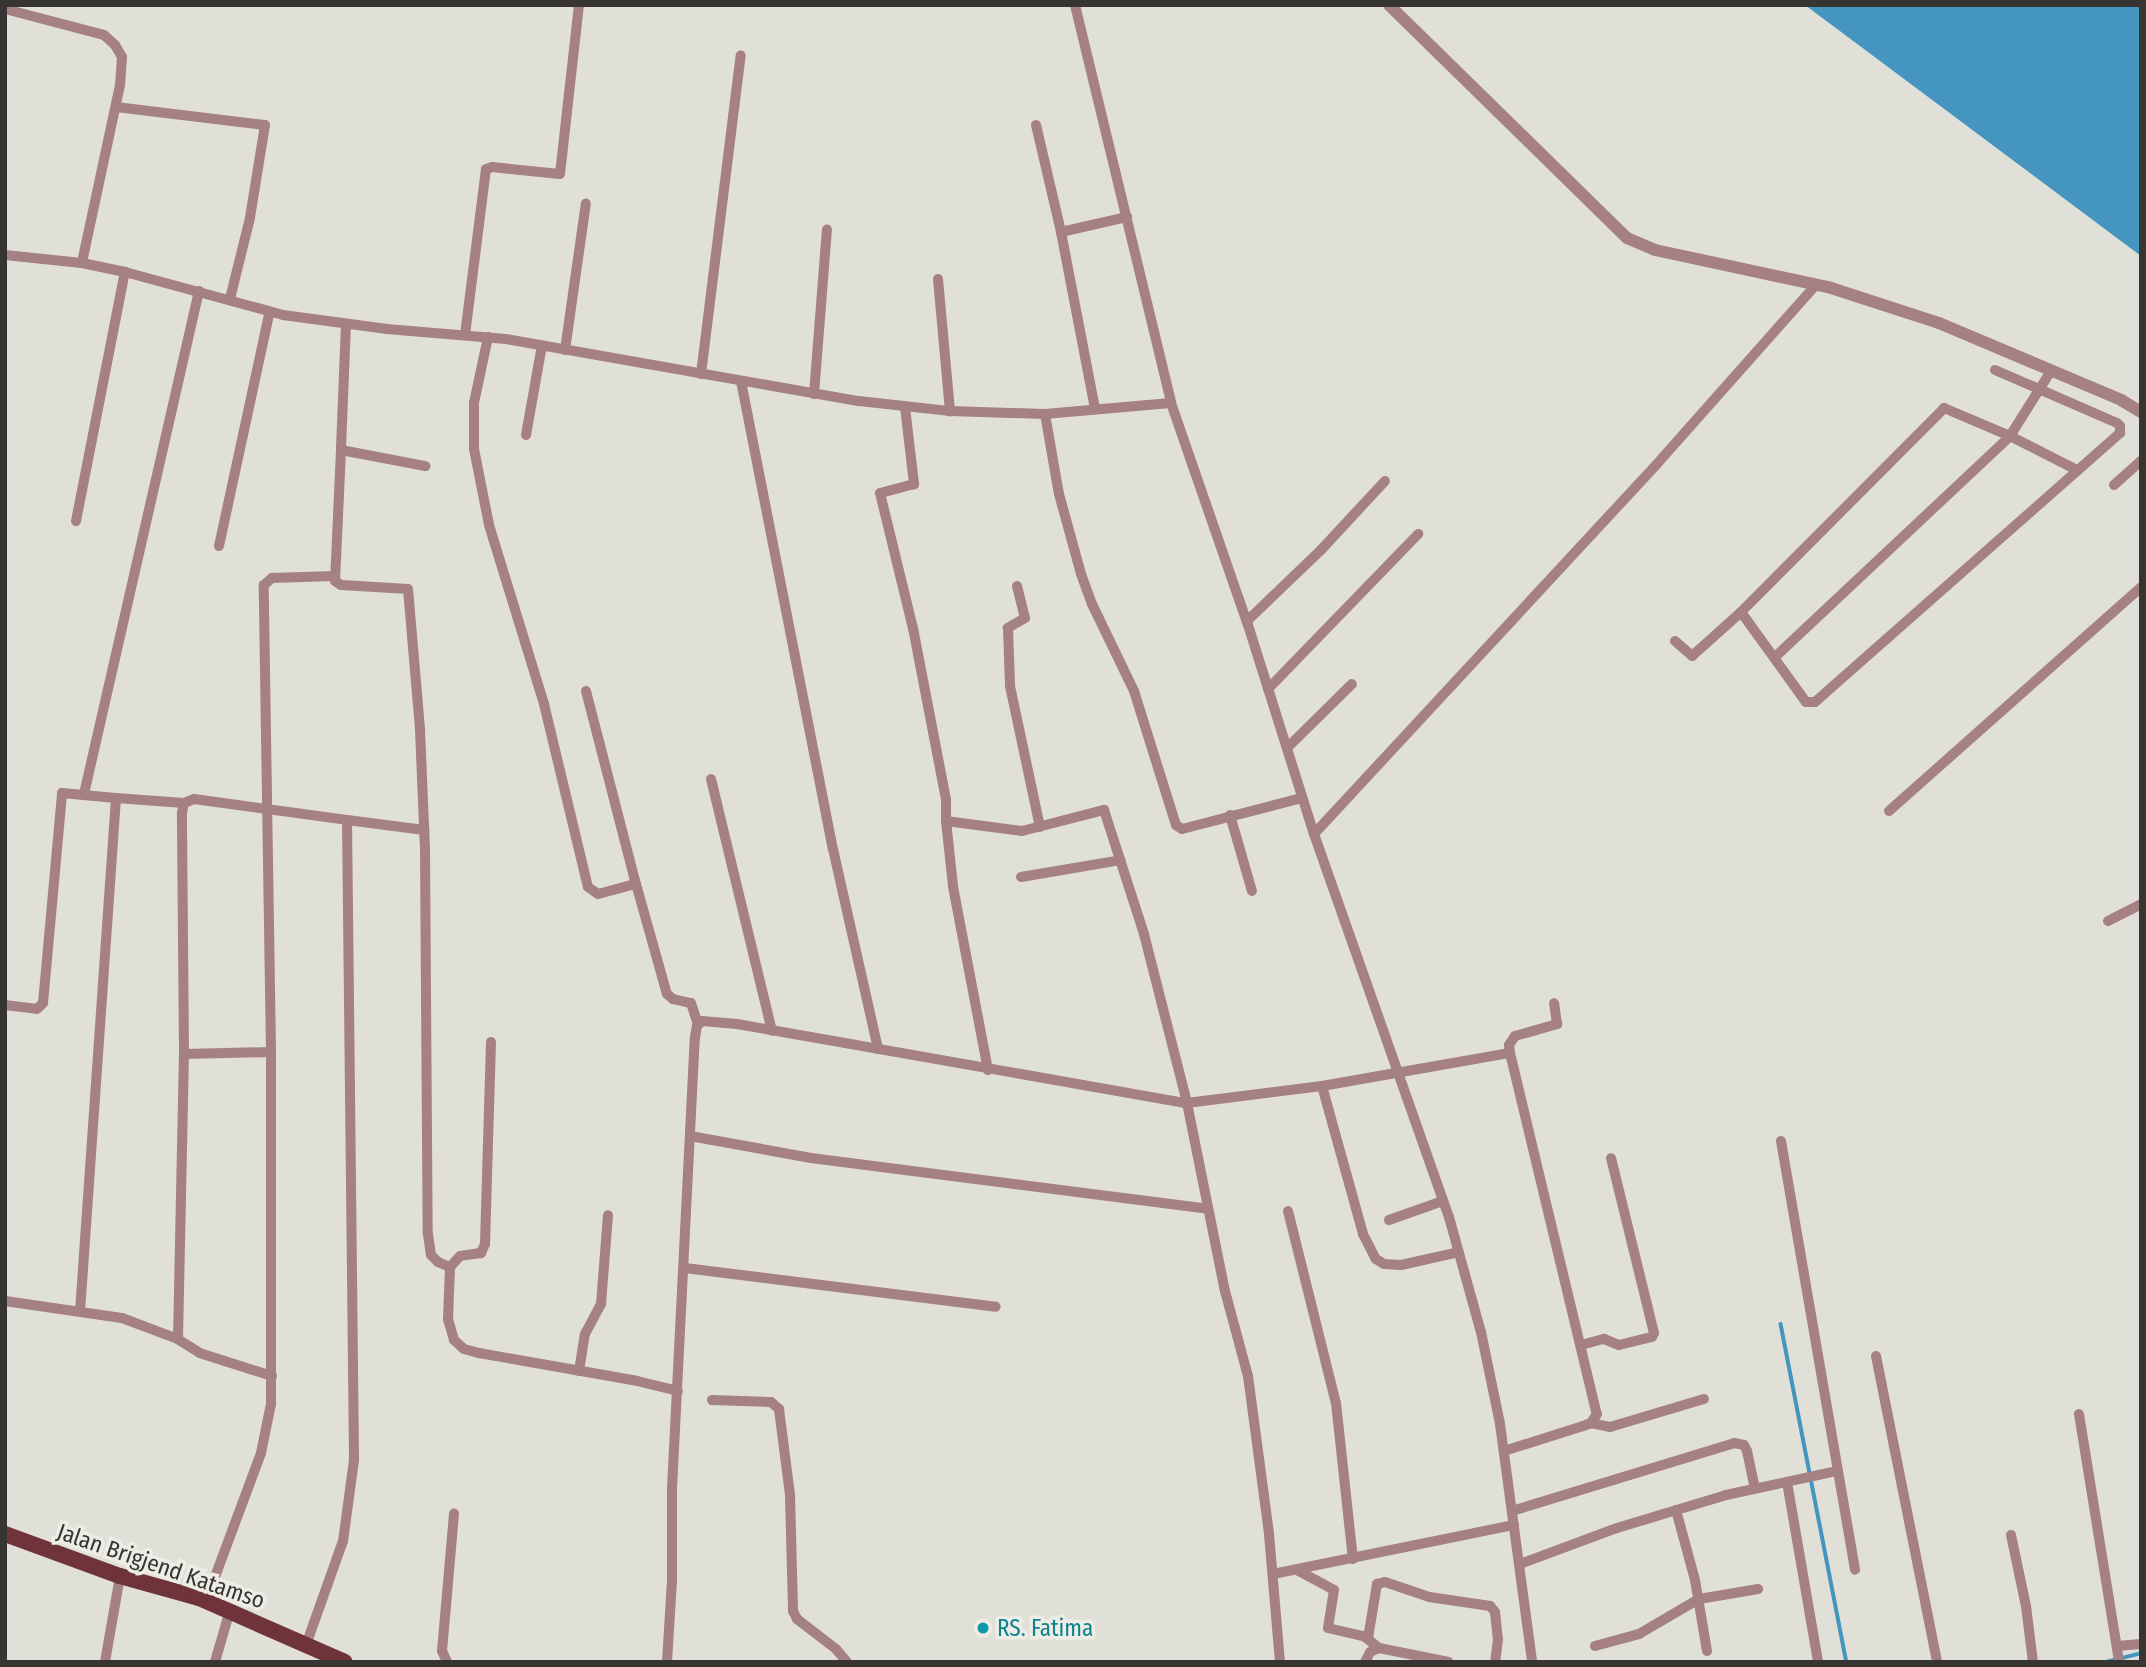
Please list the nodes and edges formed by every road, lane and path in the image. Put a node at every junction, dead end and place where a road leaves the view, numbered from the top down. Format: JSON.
{"nodes":[{"id":1,"x":579,"y":5,"type":"edge"},
{"id":2,"x":1075,"y":5,"type":"edge"},
{"id":3,"x":1389,"y":5,"type":"edge"},
{"id":4,"x":5,"y":9,"type":"edge"},
{"id":5,"x":741,"y":55,"type":"dead end"},
{"id":6,"x":116,"y":107,"type":"junction"},
{"id":7,"x":1036,"y":125,"type":"dead end"},
{"id":8,"x":586,"y":203,"type":"dead end"},
{"id":9,"x":1126,"y":217,"type":"junction"},
{"id":10,"x":827,"y":230,"type":"dead end"},
{"id":11,"x":1062,"y":232,"type":"junction"},
{"id":12,"x":5,"y":255,"type":"edge"},
{"id":13,"x":82,"y":263,"type":"junction"},
{"id":14,"x":125,"y":272,"type":"junction"},
{"id":15,"x":938,"y":279,"type":"dead end"},
{"id":16,"x":1816,"y":285,"type":"junction"},
{"id":17,"x":198,"y":291,"type":"junction"},
{"id":18,"x":230,"y":299,"type":"junction"},
{"id":19,"x":270,"y":311,"type":"junction"},
{"id":20,"x":346,"y":324,"type":"junction"},
{"id":21,"x":465,"y":335,"type":"junction"},
{"id":22,"x":488,"y":337,"type":"junction"},
{"id":23,"x":542,"y":345,"type":"junction"},
{"id":24,"x":565,"y":350,"type":"junction"},
{"id":25,"x":1995,"y":369,"type":"dead end"},
{"id":26,"x":2051,"y":371,"type":"junction"},
{"id":27,"x":701,"y":374,"type":"junction"},
{"id":28,"x":741,"y":382,"type":"junction"},
{"id":29,"x":2040,"y":389,"type":"junction"},
{"id":30,"x":814,"y":394,"type":"junction"},
{"id":31,"x":1171,"y":402,"type":"junction"},
{"id":32,"x":905,"y":407,"type":"junction"},
{"id":33,"x":1095,"y":409,"type":"junction"},
{"id":34,"x":950,"y":411,"type":"junction"},
{"id":35,"x":2141,"y":412,"type":"edge"},
{"id":36,"x":1045,"y":414,"type":"junction"},
{"id":37,"x":526,"y":435,"type":"dead end"},
{"id":38,"x":2010,"y":436,"type":"junction"},
{"id":39,"x":341,"y":450,"type":"junction"},
{"id":40,"x":2141,"y":461,"type":"edge"},
{"id":41,"x":425,"y":466,"type":"dead end"},
{"id":42,"x":2077,"y":470,"type":"junction"},
{"id":43,"x":1385,"y":481,"type":"dead end"},
{"id":44,"x":2114,"y":485,"type":"dead end"},
{"id":45,"x":76,"y":521,"type":"dead end"},
{"id":46,"x":1419,"y":534,"type":"dead end"},
{"id":47,"x":219,"y":546,"type":"dead end"},
{"id":48,"x":334,"y":576,"type":"junction"},
{"id":49,"x":1017,"y":586,"type":"dead end"},
{"id":50,"x":2141,"y":587,"type":"edge"},
{"id":51,"x":1741,"y":612,"type":"junction"},
{"id":52,"x":1247,"y":621,"type":"junction"},
{"id":53,"x":1675,"y":640,"type":"dead end"},
{"id":54,"x":1775,"y":657,"type":"junction"},
{"id":55,"x":1352,"y":684,"type":"dead end"},
{"id":56,"x":1268,"y":689,"type":"junction"},
{"id":57,"x":586,"y":691,"type":"dead end"},
{"id":58,"x":1287,"y":748,"type":"junction"},
{"id":59,"x":711,"y":779,"type":"dead end"},
{"id":60,"x":84,"y":794,"type":"junction"},
{"id":61,"x":116,"y":798,"type":"junction"},
{"id":62,"x":1302,"y":798,"type":"junction"},
{"id":63,"x":184,"y":803,"type":"junction"},
{"id":64,"x":266,"y":809,"type":"junction"},
{"id":65,"x":1889,"y":811,"type":"dead end"},
{"id":66,"x":1230,"y":815,"type":"junction"},
{"id":67,"x":347,"y":820,"type":"junction"},
{"id":68,"x":946,"y":821,"type":"junction"},
{"id":69,"x":1040,"y":827,"type":"junction"},
{"id":70,"x":424,"y":830,"type":"junction"},
{"id":71,"x":1314,"y":834,"type":"junction"},
{"id":72,"x":1121,"y":860,"type":"junction"},
{"id":73,"x":1021,"y":877,"type":"dead end"},
{"id":74,"x":636,"y":884,"type":"junction"},
{"id":75,"x":1252,"y":891,"type":"dead end"},
{"id":76,"x":2141,"y":904,"type":"edge"},
{"id":77,"x":2108,"y":921,"type":"dead end"},
{"id":78,"x":1554,"y":1003,"type":"dead end"},
{"id":79,"x":5,"y":1005,"type":"edge"},
{"id":80,"x":698,"y":1024,"type":"junction"},
{"id":81,"x":772,"y":1031,"type":"junction"},
{"id":82,"x":491,"y":1042,"type":"dead end"},
{"id":83,"x":878,"y":1049,"type":"junction"},
{"id":84,"x":271,"y":1052,"type":"junction"},
{"id":85,"x":1510,"y":1053,"type":"junction"},
{"id":86,"x":184,"y":1054,"type":"junction"},
{"id":87,"x":988,"y":1070,"type":"junction"},
{"id":88,"x":1396,"y":1072,"type":"junction"},
{"id":89,"x":1322,"y":1086,"type":"junction"},
{"id":90,"x":1187,"y":1103,"type":"junction"},
{"id":91,"x":691,"y":1136,"type":"junction"},
{"id":92,"x":1781,"y":1141,"type":"dead end"},
{"id":93,"x":1611,"y":1157,"type":"dead end"},
{"id":94,"x":1443,"y":1201,"type":"junction"},
{"id":95,"x":1208,"y":1209,"type":"junction"},
{"id":96,"x":1289,"y":1211,"type":"dead end"},
{"id":97,"x":608,"y":1215,"type":"dead end"},
{"id":98,"x":1389,"y":1220,"type":"dead end"},
{"id":99,"x":1459,"y":1252,"type":"junction"},
{"id":100,"x":450,"y":1267,"type":"junction"},
{"id":101,"x":685,"y":1268,"type":"junction"},
{"id":102,"x":5,"y":1301,"type":"edge"},
{"id":103,"x":996,"y":1307,"type":"dead end"},
{"id":104,"x":80,"y":1311,"type":"junction"},
{"id":105,"x":178,"y":1339,"type":"junction"},
{"id":106,"x":1581,"y":1345,"type":"junction"},
{"id":107,"x":1876,"y":1356,"type":"dead end"},
{"id":108,"x":579,"y":1371,"type":"junction"},
{"id":109,"x":272,"y":1376,"type":"junction"},
{"id":110,"x":678,"y":1391,"type":"junction"},
{"id":111,"x":1704,"y":1399,"type":"dead end"},
{"id":112,"x":712,"y":1400,"type":"dead end"},
{"id":113,"x":2079,"y":1415,"type":"dead end"},
{"id":114,"x":1591,"y":1423,"type":"junction"},
{"id":115,"x":1504,"y":1451,"type":"junction"},
{"id":116,"x":1837,"y":1471,"type":"junction"},
{"id":117,"x":1787,"y":1482,"type":"junction"},
{"id":118,"x":1755,"y":1488,"type":"junction"},
{"id":119,"x":1676,"y":1510,"type":"junction"},
{"id":120,"x":1511,"y":1511,"type":"junction"},
{"id":121,"x":454,"y":1514,"type":"dead end"},
{"id":122,"x":1514,"y":1525,"type":"junction"},
{"id":123,"x":5,"y":1535,"type":"edge"},
{"id":124,"x":2011,"y":1535,"type":"dead end"},
{"id":125,"x":1353,"y":1559,"type":"junction"},
{"id":126,"x":1520,"y":1564,"type":"junction"},
{"id":127,"x":1297,"y":1570,"type":"junction"},
{"id":128,"x":1855,"y":1570,"type":"dead end"},
{"id":129,"x":1273,"y":1574,"type":"junction"},
{"id":130,"x":120,"y":1576,"type":"junction"},
{"id":131,"x":1758,"y":1589,"type":"dead end"},
{"id":132,"x":1699,"y":1599,"type":"junction"},
{"id":133,"x":206,"y":1601,"type":"junction"},
{"id":134,"x":230,"y":1611,"type":"junction"},
{"id":135,"x":1368,"y":1638,"type":"junction"},
{"id":136,"x":2141,"y":1644,"type":"edge"},
{"id":137,"x":306,"y":1645,"type":"junction"},
{"id":138,"x":1595,"y":1646,"type":"dead end"},
{"id":139,"x":2117,"y":1646,"type":"junction"},
{"id":140,"x":1379,"y":1648,"type":"junction"},
{"id":141,"x":1707,"y":1651,"type":"dead end"},
{"id":142,"x":341,"y":1661,"type":"edge"},
{"id":143,"x":105,"y":1662,"type":"edge"},
{"id":144,"x":215,"y":1662,"type":"edge"},
{"id":145,"x":447,"y":1662,"type":"edge"},
{"id":146,"x":667,"y":1662,"type":"edge"},
{"id":147,"x":847,"y":1662,"type":"edge"},
{"id":148,"x":1280,"y":1662,"type":"edge"},
{"id":149,"x":1365,"y":1662,"type":"edge"},
{"id":150,"x":1449,"y":1662,"type":"edge"},
{"id":151,"x":1495,"y":1662,"type":"edge"},
{"id":152,"x":1532,"y":1662,"type":"edge"},
{"id":153,"x":1818,"y":1662,"type":"edge"},
{"id":154,"x":1937,"y":1662,"type":"edge"},
{"id":155,"x":2033,"y":1662,"type":"edge"},
{"id":156,"x":2119,"y":1662,"type":"edge"}],
"edges":[{"from":1,"to":21,"type":"street"},
{"from":2,"to":9,"type":"street"},
{"from":3,"to":16,"type":"street"},
{"from":4,"to":6,"type":"street"},
{"from":5,"to":27,"type":"street"},
{"from":6,"to":13,"type":"street"},
{"from":6,"to":18,"type":"street"},
{"from":7,"to":11,"type":"street"},
{"from":8,"to":24,"type":"street"},
{"from":9,"to":11,"type":"street"},
{"from":9,"to":31,"type":"street"},
{"from":10,"to":30,"type":"street"},
{"from":11,"to":33,"type":"street"},
{"from":12,"to":13,"type":"street"},
{"from":13,"to":14,"type":"street"},
{"from":14,"to":17,"type":"street"},
{"from":14,"to":45,"type":"street"},
{"from":15,"to":34,"type":"street"},
{"from":16,"to":26,"type":"street"},
{"from":16,"to":71,"type":"street"},
{"from":17,"to":18,"type":"street"},
{"from":17,"to":60,"type":"street"},
{"from":18,"to":19,"type":"street"},
{"from":19,"to":20,"type":"street"},
{"from":19,"to":47,"type":"street"},
{"from":20,"to":21,"type":"street"},
{"from":20,"to":39,"type":"street"},
{"from":21,"to":22,"type":"street"},
{"from":22,"to":23,"type":"street"},
{"from":22,"to":74,"type":"street"},
{"from":23,"to":24,"type":"street"},
{"from":23,"to":37,"type":"street"},
{"from":24,"to":27,"type":"street"},
{"from":25,"to":29,"type":"street"},
{"from":26,"to":29,"type":"street"},
{"from":26,"to":35,"type":"street"},
{"from":27,"to":28,"type":"street"},
{"from":28,"to":30,"type":"street"},
{"from":28,"to":83,"type":"street"},
{"from":29,"to":38,"type":"street"},
{"from":29,"to":42,"type":"street"},
{"from":30,"to":32,"type":"street"},
{"from":31,"to":33,"type":"street"},
{"from":31,"to":52,"type":"street"},
{"from":32,"to":34,"type":"street"},
{"from":32,"to":68,"type":"street"},
{"from":33,"to":36,"type":"street"},
{"from":34,"to":36,"type":"street"},
{"from":36,"to":66,"type":"street"},
{"from":38,"to":42,"type":"street"},
{"from":38,"to":51,"type":"street"},
{"from":38,"to":54,"type":"street"},
{"from":39,"to":41,"type":"street"},
{"from":39,"to":48,"type":"street"},
{"from":40,"to":44,"type":"street"},
{"from":42,"to":54,"type":"street"},
{"from":43,"to":52,"type":"street"},
{"from":46,"to":56,"type":"street"},
{"from":48,"to":64,"type":"street"},
{"from":48,"to":70,"type":"street"},
{"from":49,"to":69,"type":"street"},
{"from":50,"to":65,"type":"street"},
{"from":51,"to":53,"type":"street"},
{"from":51,"to":54,"type":"street"},
{"from":52,"to":56,"type":"street"},
{"from":55,"to":58,"type":"street"},
{"from":56,"to":58,"type":"street"},
{"from":57,"to":74,"type":"street"},
{"from":58,"to":62,"type":"street"},
{"from":59,"to":81,"type":"street"},
{"from":60,"to":61,"type":"street"},
{"from":60,"to":79,"type":"street"},
{"from":61,"to":63,"type":"street"},
{"from":61,"to":104,"type":"street"},
{"from":62,"to":66,"type":"street"},
{"from":62,"to":71,"type":"street"},
{"from":63,"to":64,"type":"street"},
{"from":63,"to":86,"type":"street"},
{"from":64,"to":67,"type":"street"},
{"from":64,"to":84,"type":"street"},
{"from":66,"to":75,"type":"street"},
{"from":67,"to":70,"type":"street"},
{"from":67,"to":137,"type":"street"},
{"from":68,"to":69,"type":"street"},
{"from":68,"to":87,"type":"street"},
{"from":69,"to":72,"type":"street"},
{"from":70,"to":100,"type":"street"},
{"from":71,"to":88,"type":"street"},
{"from":72,"to":73,"type":"street"},
{"from":72,"to":90,"type":"street"},
{"from":74,"to":80,"type":"street"},
{"from":76,"to":77,"type":"street"},
{"from":78,"to":85,"type":"street"},
{"from":80,"to":81,"type":"street"},
{"from":80,"to":91,"type":"street"},
{"from":81,"to":83,"type":"street"},
{"from":82,"to":100,"type":"street"},
{"from":83,"to":87,"type":"street"},
{"from":84,"to":86,"type":"street"},
{"from":84,"to":109,"type":"street"},
{"from":85,"to":88,"type":"street"},
{"from":85,"to":106,"type":"street"},
{"from":86,"to":105,"type":"street"},
{"from":87,"to":90,"type":"street"},
{"from":88,"to":89,"type":"street"},
{"from":88,"to":94,"type":"street"},
{"from":89,"to":90,"type":"street"},
{"from":89,"to":99,"type":"street"},
{"from":90,"to":95,"type":"street"},
{"from":91,"to":95,"type":"street"},
{"from":91,"to":101,"type":"street"},
{"from":92,"to":116,"type":"street"},
{"from":93,"to":106,"type":"street"},
{"from":94,"to":98,"type":"street"},
{"from":94,"to":99,"type":"street"},
{"from":95,"to":129,"type":"street"},
{"from":96,"to":125,"type":"street"},
{"from":97,"to":108,"type":"street"},
{"from":99,"to":115,"type":"street"},
{"from":100,"to":108,"type":"street"},
{"from":101,"to":103,"type":"street"},
{"from":101,"to":110,"type":"street"},
{"from":102,"to":104,"type":"street"},
{"from":104,"to":105,"type":"street"},
{"from":105,"to":109,"type":"street"},
{"from":106,"to":114,"type":"street"},
{"from":107,"to":154,"type":"street"},
{"from":108,"to":110,"type":"street"},
{"from":109,"to":133,"type":"street"},
{"from":110,"to":146,"type":"street"},
{"from":111,"to":114,"type":"street"},
{"from":112,"to":147,"type":"street"},
{"from":113,"to":139,"type":"street"},
{"from":114,"to":115,"type":"street"},
{"from":115,"to":120,"type":"street"},
{"from":116,"to":117,"type":"street"},
{"from":116,"to":128,"type":"street"},
{"from":117,"to":118,"type":"street"},
{"from":117,"to":153,"type":"street"},
{"from":118,"to":119,"type":"street"},
{"from":118,"to":120,"type":"street"},
{"from":119,"to":126,"type":"street"},
{"from":119,"to":132,"type":"street"},
{"from":120,"to":122,"type":"street"},
{"from":121,"to":145,"type":"street"},
{"from":122,"to":125,"type":"street"},
{"from":122,"to":126,"type":"street"},
{"from":123,"to":130,"type":"main road","name":"Jalan Brigjend Katamso"},
{"from":124,"to":155,"type":"street"},
{"from":125,"to":127,"type":"street"},
{"from":126,"to":152,"type":"street"},
{"from":127,"to":129,"type":"street"},
{"from":127,"to":135,"type":"street"},
{"from":129,"to":148,"type":"street"},
{"from":130,"to":133,"type":"main road","name":"Jalan Brigjend Katamso"},
{"from":130,"to":143,"type":"street"},
{"from":131,"to":132,"type":"street"},
{"from":132,"to":138,"type":"street"},
{"from":132,"to":141,"type":"street"},
{"from":133,"to":134,"type":"main road","name":"Jalan Brigjend Katamso"},
{"from":134,"to":137,"type":"main road","name":"Jalan Brigjend Katamso"},
{"from":134,"to":144,"type":"street"},
{"from":135,"to":140,"type":"street"},
{"from":135,"to":151,"type":"street"},
{"from":136,"to":139,"type":"street"},
{"from":137,"to":142,"type":"main road","name":"Jalan Brigjend Katamso"},
{"from":139,"to":156,"type":"street"},
{"from":140,"to":149,"type":"street"},
{"from":140,"to":150,"type":"street"}]}
